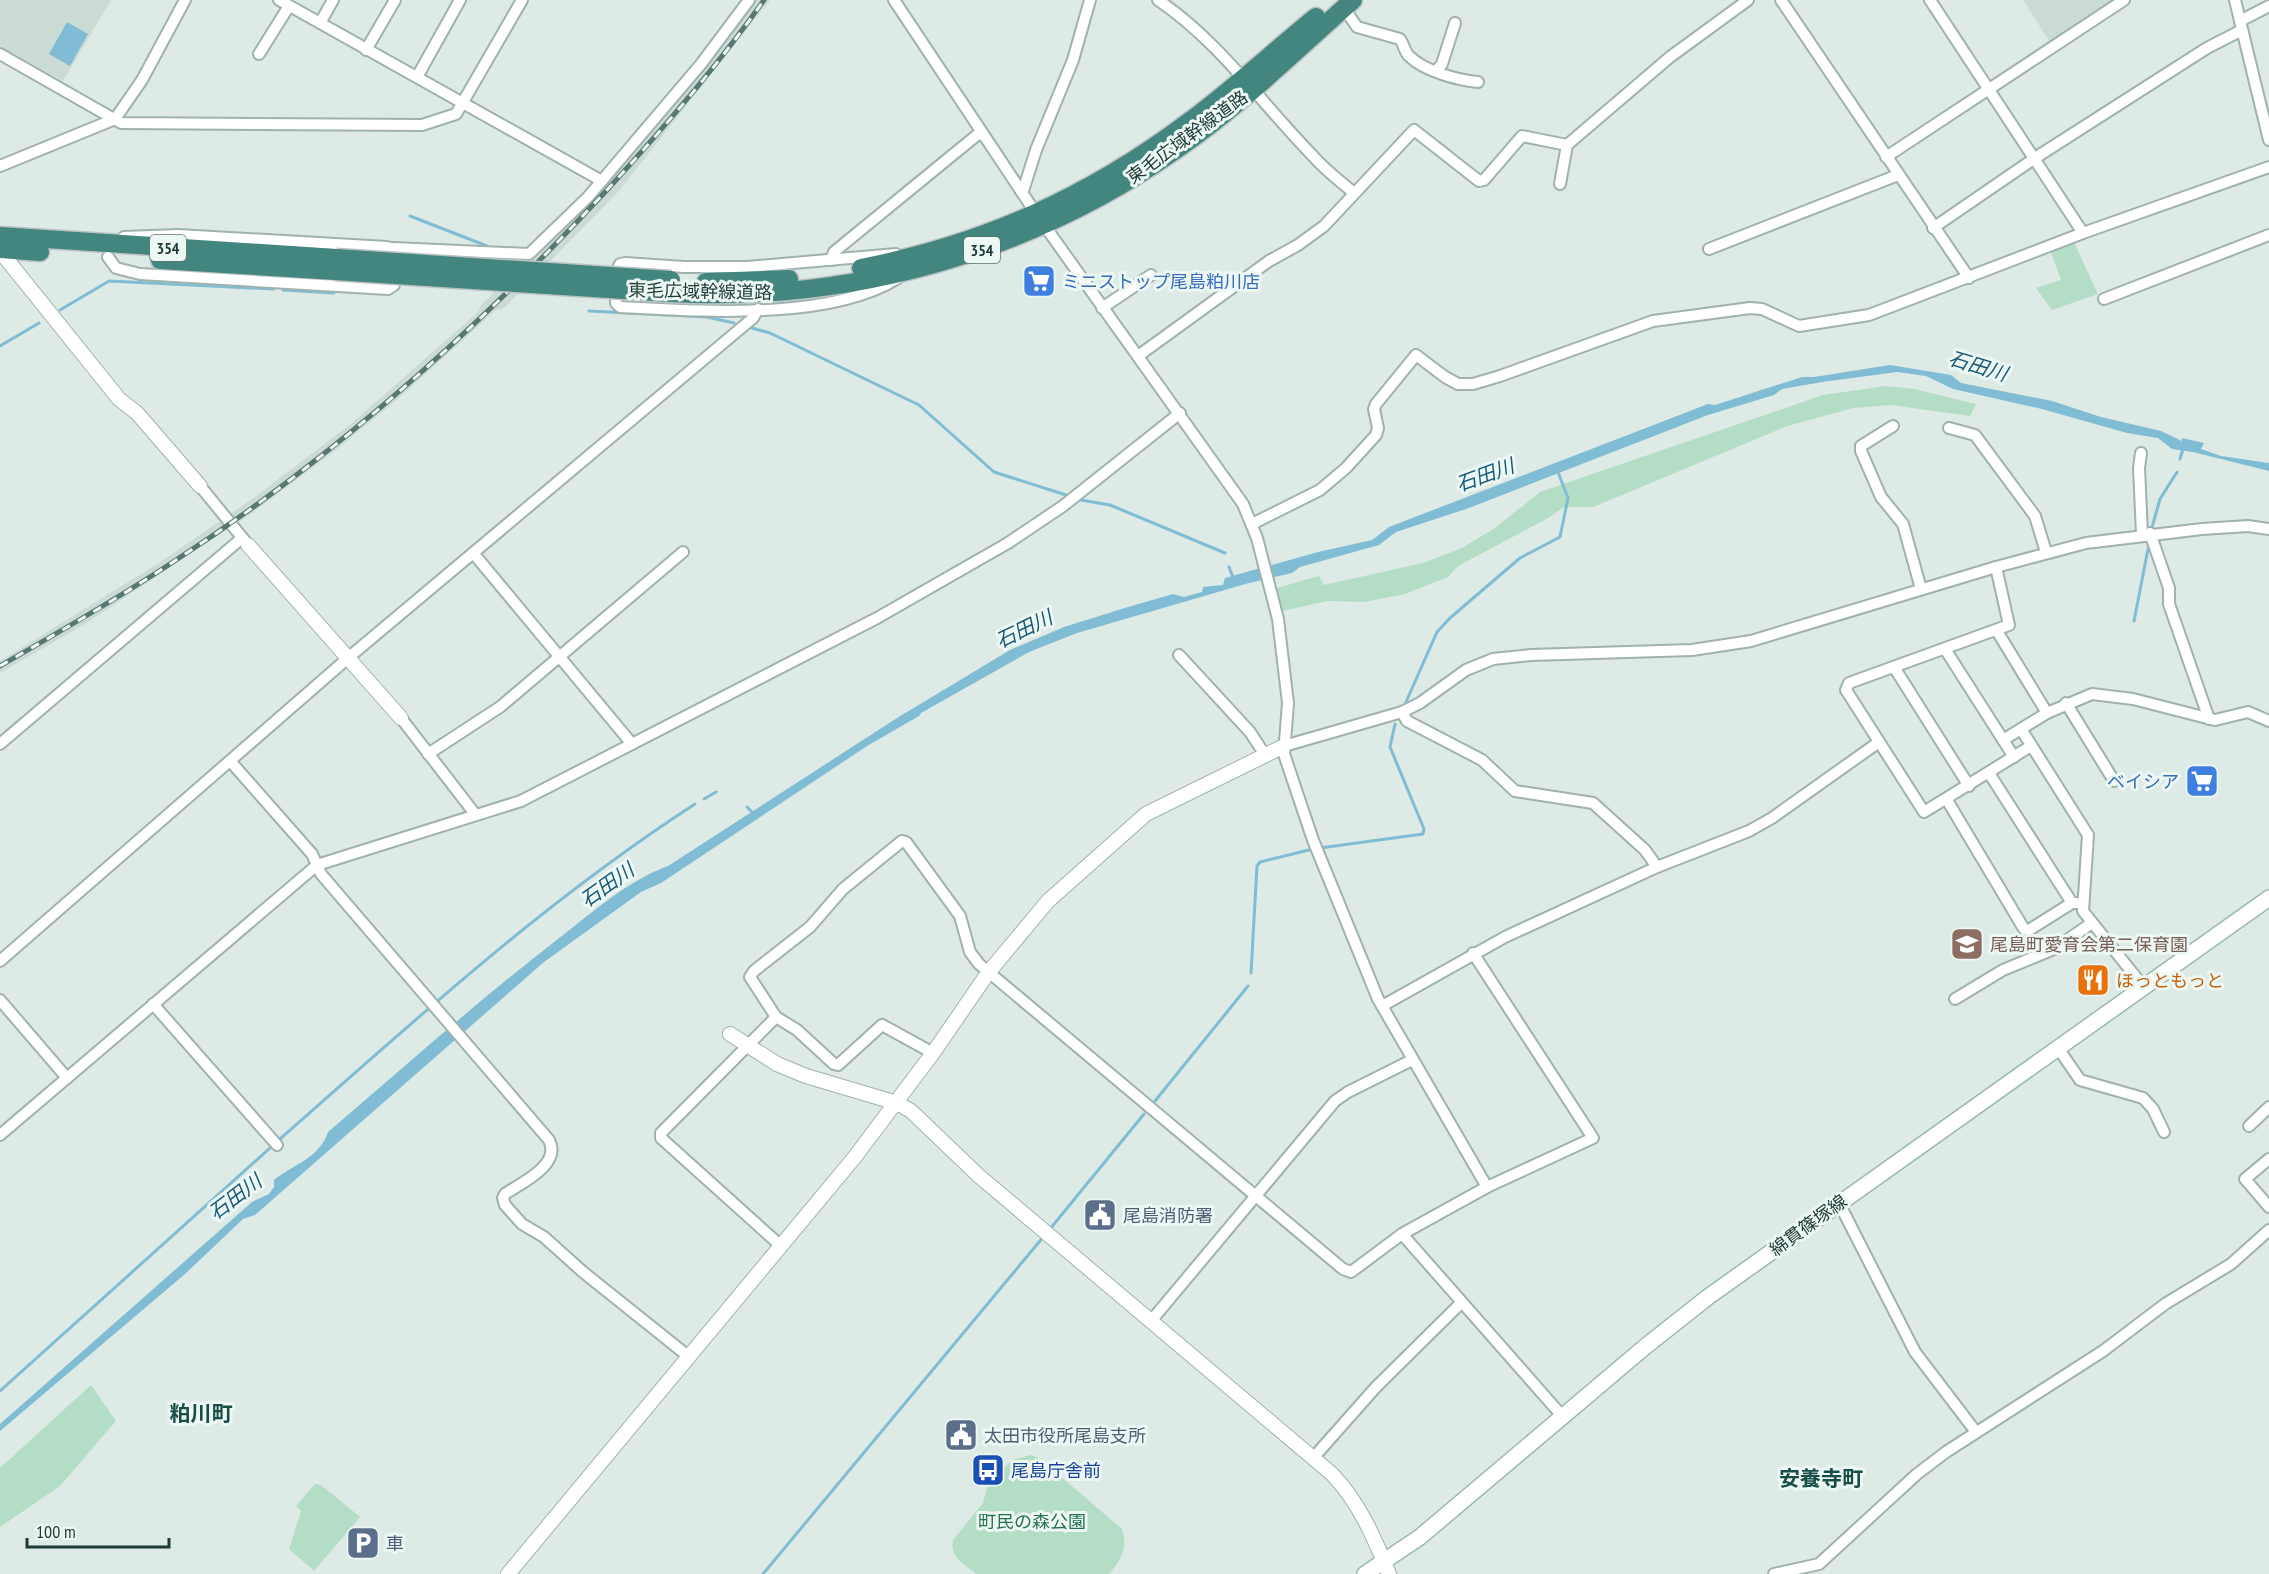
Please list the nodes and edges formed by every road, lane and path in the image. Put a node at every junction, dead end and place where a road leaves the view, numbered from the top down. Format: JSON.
{"nodes":[{"id":1,"x":185,"y":0,"type":"edge"},
{"id":2,"x":333,"y":0,"type":"edge"},
{"id":3,"x":395,"y":0,"type":"edge"},
{"id":4,"x":460,"y":0,"type":"edge"},
{"id":5,"x":522,"y":0,"type":"edge"},
{"id":6,"x":749,"y":0,"type":"edge"},
{"id":7,"x":894,"y":0,"type":"edge"},
{"id":8,"x":1090,"y":0,"type":"edge"},
{"id":9,"x":1158,"y":0,"type":"edge"},
{"id":10,"x":1748,"y":0,"type":"edge"},
{"id":11,"x":1781,"y":0,"type":"edge"},
{"id":12,"x":1930,"y":0,"type":"edge"},
{"id":13,"x":2124,"y":0,"type":"edge"},
{"id":14,"x":2235,"y":0,"type":"edge"},
{"id":15,"x":284,"y":3,"type":"edge"},
{"id":16,"x":1345,"y":3,"type":"edge"},
{"id":17,"x":2269,"y":6,"type":"edge"},
{"id":18,"x":320,"y":23,"type":"junction"},
{"id":19,"x":1455,"y":23,"type":"dead end"},
{"id":20,"x":2241,"y":26,"type":"junction"},
{"id":21,"x":366,"y":50,"type":"junction"},
{"id":22,"x":0,"y":54,"type":"edge"},
{"id":23,"x":258,"y":54,"type":"dead end"},
{"id":24,"x":1436,"y":70,"type":"junction"},
{"id":25,"x":417,"y":78,"type":"junction"},
{"id":26,"x":1478,"y":82,"type":"dead end"},
{"id":27,"x":1247,"y":84,"type":"junction"},
{"id":28,"x":1989,"y":90,"type":"junction"},
{"id":29,"x":464,"y":104,"type":"junction"},
{"id":30,"x":115,"y":119,"type":"junction"},
{"id":31,"x":983,"y":134,"type":"junction"},
{"id":32,"x":2269,"y":140,"type":"edge"},
{"id":33,"x":1567,"y":145,"type":"junction"},
{"id":34,"x":1886,"y":156,"type":"junction"},
{"id":35,"x":2035,"y":158,"type":"junction"},
{"id":36,"x":0,"y":166,"type":"edge"},
{"id":37,"x":2268,"y":171,"type":"edge"},
{"id":38,"x":1898,"y":174,"type":"junction"},
{"id":39,"x":602,"y":181,"type":"junction"},
{"id":40,"x":1560,"y":184,"type":"dead end"},
{"id":41,"x":1021,"y":191,"type":"junction"},
{"id":42,"x":1354,"y":193,"type":"junction"},
{"id":43,"x":1040,"y":220,"type":"junction"},
{"id":44,"x":1933,"y":228,"type":"junction"},
{"id":45,"x":2083,"y":234,"type":"junction"},
{"id":46,"x":2269,"y":235,"type":"edge"},
{"id":47,"x":0,"y":236,"type":"edge"},
{"id":48,"x":390,"y":247,"type":"junction"},
{"id":49,"x":1709,"y":249,"type":"dead end"},
{"id":50,"x":0,"y":250,"type":"edge"},
{"id":51,"x":104,"y":251,"type":"junction"},
{"id":52,"x":831,"y":260,"type":"junction"},
{"id":53,"x":910,"y":264,"type":"junction"},
{"id":54,"x":1151,"y":275,"type":"dead end"},
{"id":55,"x":1969,"y":278,"type":"junction"},
{"id":56,"x":2104,"y":299,"type":"dead end"},
{"id":57,"x":1102,"y":308,"type":"junction"},
{"id":58,"x":758,"y":309,"type":"junction"},
{"id":59,"x":1138,"y":356,"type":"junction"},
{"id":60,"x":1180,"y":413,"type":"junction"},
{"id":61,"x":1893,"y":426,"type":"dead end"},
{"id":62,"x":1949,"y":428,"type":"dead end"},
{"id":63,"x":2141,"y":453,"type":"dead end"},
{"id":64,"x":200,"y":486,"type":"joint"},
{"id":65,"x":1252,"y":524,"type":"junction"},
{"id":66,"x":2269,"y":529,"type":"edge"},
{"id":67,"x":2146,"y":533,"type":"junction"},
{"id":68,"x":245,"y":541,"type":"junction"},
{"id":69,"x":683,"y":552,"type":"dead end"},
{"id":70,"x":2046,"y":552,"type":"junction"},
{"id":71,"x":474,"y":554,"type":"junction"},
{"id":72,"x":1996,"y":567,"type":"junction"},
{"id":73,"x":1921,"y":589,"type":"junction"},
{"id":74,"x":1997,"y":631,"type":"junction"},
{"id":75,"x":1946,"y":649,"type":"junction"},
{"id":76,"x":561,"y":655,"type":"junction"},
{"id":77,"x":1179,"y":655,"type":"dead end"},
{"id":78,"x":348,"y":658,"type":"junction"},
{"id":79,"x":1894,"y":667,"type":"junction"},
{"id":80,"x":2066,"y":703,"type":"junction"},
{"id":81,"x":1402,"y":712,"type":"junction"},
{"id":82,"x":2047,"y":712,"type":"junction"},
{"id":83,"x":401,"y":718,"type":"joint"},
{"id":84,"x":2209,"y":719,"type":"junction"},
{"id":85,"x":2269,"y":721,"type":"edge"},
{"id":86,"x":2021,"y":729,"type":"junction"},
{"id":87,"x":2003,"y":740,"type":"junction"},
{"id":88,"x":1878,"y":742,"type":"junction"},
{"id":89,"x":0,"y":744,"type":"edge"},
{"id":90,"x":632,"y":744,"type":"junction"},
{"id":91,"x":1284,"y":746,"type":"junction"},
{"id":92,"x":2031,"y":746,"type":"junction"},
{"id":93,"x":428,"y":754,"type":"junction"},
{"id":94,"x":1264,"y":755,"type":"junction"},
{"id":95,"x":2013,"y":757,"type":"junction"},
{"id":96,"x":231,"y":762,"type":"junction"},
{"id":97,"x":1989,"y":773,"type":"junction"},
{"id":98,"x":2114,"y":781,"type":"dead end"},
{"id":99,"x":1969,"y":786,"type":"junction"},
{"id":100,"x":1947,"y":800,"type":"junction"},
{"id":101,"x":475,"y":814,"type":"junction"},
{"id":102,"x":317,"y":865,"type":"junction"},
{"id":103,"x":1657,"y":867,"type":"junction"},
{"id":104,"x":2269,"y":898,"type":"edge"},
{"id":105,"x":2077,"y":903,"type":"junction"},
{"id":106,"x":2092,"y":923,"type":"junction"},
{"id":107,"x":1473,"y":953,"type":"junction"},
{"id":108,"x":0,"y":961,"type":"edge"},
{"id":109,"x":988,"y":973,"type":"junction"},
{"id":110,"x":2143,"y":986,"type":"junction"},
{"id":111,"x":1955,"y":999,"type":"dead end"},
{"id":112,"x":0,"y":1000,"type":"edge"},
{"id":113,"x":153,"y":1004,"type":"junction"},
{"id":114,"x":1382,"y":1006,"type":"junction"},
{"id":115,"x":776,"y":1017,"type":"junction"},
{"id":116,"x":730,"y":1034,"type":"dead end"},
{"id":117,"x":747,"y":1047,"type":"junction"},
{"id":118,"x":2058,"y":1048,"type":"junction"},
{"id":119,"x":933,"y":1053,"type":"junction"},
{"id":120,"x":1412,"y":1060,"type":"junction"},
{"id":121,"x":67,"y":1078,"type":"junction"},
{"id":122,"x":897,"y":1103,"type":"junction"},
{"id":123,"x":2269,"y":1107,"type":"edge"},
{"id":124,"x":2249,"y":1126,"type":"dead end"},
{"id":125,"x":2164,"y":1132,"type":"dead end"},
{"id":126,"x":0,"y":1135,"type":"edge"},
{"id":127,"x":277,"y":1145,"type":"dead end"},
{"id":128,"x":2269,"y":1159,"type":"edge"},
{"id":129,"x":1486,"y":1187,"type":"junction"},
{"id":130,"x":1255,"y":1196,"type":"junction"},
{"id":131,"x":1839,"y":1203,"type":"junction"},
{"id":132,"x":2269,"y":1207,"type":"edge"},
{"id":133,"x":2269,"y":1230,"type":"edge"},
{"id":134,"x":1402,"y":1233,"type":"junction"},
{"id":135,"x":780,"y":1246,"type":"junction"},
{"id":136,"x":1461,"y":1303,"type":"junction"},
{"id":137,"x":1151,"y":1321,"type":"junction"},
{"id":138,"x":688,"y":1356,"type":"junction"},
{"id":139,"x":1563,"y":1417,"type":"junction"},
{"id":140,"x":1976,"y":1432,"type":"junction"},
{"id":141,"x":1314,"y":1457,"type":"junction"},
{"id":142,"x":1387,"y":1568,"type":"edge"},
{"id":143,"x":508,"y":1574,"type":"edge"},
{"id":144,"x":1365,"y":1574,"type":"edge"},
{"id":145,"x":1774,"y":1574,"type":"edge"}],
"edges":[{"from":1,"to":30,"type":"street"},
{"from":2,"to":18,"type":"street"},
{"from":3,"to":21,"type":"street"},
{"from":4,"to":25,"type":"street"},
{"from":5,"to":29,"type":"street"},
{"from":6,"to":39,"type":"street"},
{"from":7,"to":31,"type":"street"},
{"from":8,"to":41,"type":"street"},
{"from":9,"to":27,"type":"street"},
{"from":10,"to":33,"type":"street"},
{"from":11,"to":34,"type":"street"},
{"from":12,"to":28,"type":"street"},
{"from":13,"to":28,"type":"street"},
{"from":14,"to":20,"type":"street"},
{"from":15,"to":18,"type":"street"},
{"from":15,"to":23,"type":"street"},
{"from":16,"to":24,"type":"street"},
{"from":16,"to":27,"type":"highway","name":"東毛広域幹線道路","number":"354"},
{"from":16,"to":27,"type":"highway","name":"東毛広域幹線道路","number":"354"},
{"from":17,"to":20,"type":"street"},
{"from":18,"to":21,"type":"street"},
{"from":19,"to":24,"type":"street"},
{"from":20,"to":32,"type":"street"},
{"from":20,"to":35,"type":"street"},
{"from":21,"to":25,"type":"street"},
{"from":22,"to":30,"type":"street"},
{"from":24,"to":26,"type":"street"},
{"from":25,"to":29,"type":"street"},
{"from":27,"to":42,"type":"street"},
{"from":27,"to":43,"type":"highway","name":"東毛広域幹線道路","number":"354"},
{"from":28,"to":34,"type":"street"},
{"from":28,"to":35,"type":"street"},
{"from":29,"to":30,"type":"street"},
{"from":29,"to":39,"type":"street"},
{"from":30,"to":36,"type":"street"},
{"from":31,"to":41,"type":"street"},
{"from":31,"to":52,"type":"street"},
{"from":33,"to":40,"type":"street"},
{"from":33,"to":42,"type":"street"},
{"from":34,"to":38,"type":"street"},
{"from":35,"to":44,"type":"street"},
{"from":35,"to":45,"type":"street"},
{"from":37,"to":45,"type":"street"},
{"from":38,"to":44,"type":"street"},
{"from":38,"to":49,"type":"street"},
{"from":39,"to":48,"type":"street"},
{"from":41,"to":43,"type":"street"},
{"from":42,"to":59,"type":"street"},
{"from":43,"to":53,"type":"highway","name":"東毛広域幹線道路","number":"354"},
{"from":43,"to":57,"type":"street"},
{"from":44,"to":55,"type":"street"},
{"from":45,"to":55,"type":"street"},
{"from":46,"to":56,"type":"street"},
{"from":47,"to":51,"type":"highway","name":"東毛広域幹線道路","number":"354"},
{"from":48,"to":51,"type":"street"},
{"from":48,"to":51,"type":"street"},
{"from":50,"to":51,"type":"highway","name":"東毛広域幹線道路","number":"354"},
{"from":50,"to":64,"type":"street"},
{"from":51,"to":53,"type":"highway","name":"東毛広域幹線道路","number":"354","bridge":true},
{"from":52,"to":53,"type":"street"},
{"from":52,"to":58,"type":"street"},
{"from":53,"to":58,"type":"street"},
{"from":54,"to":57,"type":"street"},
{"from":55,"to":65,"type":"street"},
{"from":57,"to":59,"type":"street"},
{"from":58,"to":71,"type":"street"},
{"from":59,"to":60,"type":"street"},
{"from":60,"to":65,"type":"street"},
{"from":60,"to":90,"type":"street"},
{"from":61,"to":73,"type":"street"},
{"from":62,"to":70,"type":"street"},
{"from":63,"to":67,"type":"street"},
{"from":64,"to":68,"type":"street"},
{"from":65,"to":91,"type":"street"},
{"from":66,"to":67,"type":"street"},
{"from":67,"to":70,"type":"street"},
{"from":67,"to":84,"type":"street"},
{"from":68,"to":78,"type":"street"},
{"from":68,"to":89,"type":"street"},
{"from":69,"to":76,"type":"street"},
{"from":70,"to":72,"type":"street"},
{"from":71,"to":76,"type":"street"},
{"from":71,"to":78,"type":"street"},
{"from":72,"to":73,"type":"street"},
{"from":72,"to":74,"type":"street"},
{"from":73,"to":81,"type":"street"},
{"from":74,"to":75,"type":"street"},
{"from":74,"to":82,"type":"street"},
{"from":75,"to":79,"type":"street"},
{"from":75,"to":87,"type":"street"},
{"from":76,"to":90,"type":"street"},
{"from":76,"to":93,"type":"street"},
{"from":77,"to":94,"type":"street"},
{"from":78,"to":83,"type":"street"},
{"from":78,"to":96,"type":"street"},
{"from":79,"to":88,"type":"street"},
{"from":79,"to":99,"type":"street"},
{"from":80,"to":82,"type":"street"},
{"from":80,"to":84,"type":"street"},
{"from":80,"to":98,"type":"street"},
{"from":81,"to":91,"type":"street"},
{"from":81,"to":103,"type":"street"},
{"from":82,"to":86,"type":"street"},
{"from":83,"to":93,"type":"street"},
{"from":84,"to":85,"type":"street"},
{"from":86,"to":87,"type":"street"},
{"from":86,"to":92,"type":"street"},
{"from":87,"to":95,"type":"street"},
{"from":88,"to":100,"type":"street"},
{"from":88,"to":103,"type":"street"},
{"from":90,"to":101,"type":"street"},
{"from":91,"to":94,"type":"street"},
{"from":91,"to":114,"type":"street"},
{"from":92,"to":95,"type":"street"},
{"from":92,"to":105,"type":"street"},
{"from":93,"to":101,"type":"street"},
{"from":94,"to":109,"type":"street"},
{"from":95,"to":97,"type":"street"},
{"from":96,"to":102,"type":"street"},
{"from":96,"to":108,"type":"street"},
{"from":97,"to":99,"type":"street"},
{"from":97,"to":105,"type":"street"},
{"from":99,"to":100,"type":"street"},
{"from":100,"to":105,"type":"street"},
{"from":101,"to":102,"type":"street"},
{"from":102,"to":113,"type":"street"},
{"from":102,"to":138,"type":"street"},
{"from":103,"to":107,"type":"street"},
{"from":104,"to":110,"type":"main road","name":"綿貫篠塚線"},
{"from":105,"to":106,"type":"street"},
{"from":106,"to":110,"type":"street"},
{"from":106,"to":111,"type":"street"},
{"from":107,"to":114,"type":"street"},
{"from":107,"to":129,"type":"street"},
{"from":109,"to":115,"type":"street"},
{"from":109,"to":119,"type":"street"},
{"from":109,"to":130,"type":"street"},
{"from":110,"to":118,"type":"main road","name":"綿貫篠塚線"},
{"from":112,"to":121,"type":"street"},
{"from":113,"to":121,"type":"street"},
{"from":113,"to":127,"type":"street"},
{"from":114,"to":120,"type":"street"},
{"from":115,"to":117,"type":"street"},
{"from":115,"to":119,"type":"street"},
{"from":116,"to":117,"type":"street"},
{"from":117,"to":122,"type":"street"},
{"from":117,"to":135,"type":"street"},
{"from":118,"to":125,"type":"street"},
{"from":118,"to":131,"type":"main road","name":"綿貫篠塚線"},
{"from":119,"to":122,"type":"street"},
{"from":120,"to":129,"type":"street"},
{"from":120,"to":130,"type":"street"},
{"from":121,"to":126,"type":"street"},
{"from":122,"to":135,"type":"street"},
{"from":122,"to":137,"type":"street"},
{"from":123,"to":124,"type":"street"},
{"from":128,"to":132,"type":"street"},
{"from":129,"to":134,"type":"street"},
{"from":130,"to":134,"type":"street"},
{"from":130,"to":137,"type":"street"},
{"from":131,"to":139,"type":"main road","name":"綿貫篠塚線"},
{"from":131,"to":140,"type":"street"},
{"from":133,"to":140,"type":"street"},
{"from":134,"to":136,"type":"street"},
{"from":135,"to":138,"type":"street"},
{"from":136,"to":139,"type":"street"},
{"from":136,"to":141,"type":"street"},
{"from":137,"to":141,"type":"street"},
{"from":138,"to":143,"type":"street"},
{"from":139,"to":142,"type":"main road","name":"綿貫篠塚線"},
{"from":140,"to":145,"type":"street"},
{"from":141,"to":142,"type":"street"},
{"from":142,"to":144,"type":"main road","name":"綿貫篠塚線"}]}
